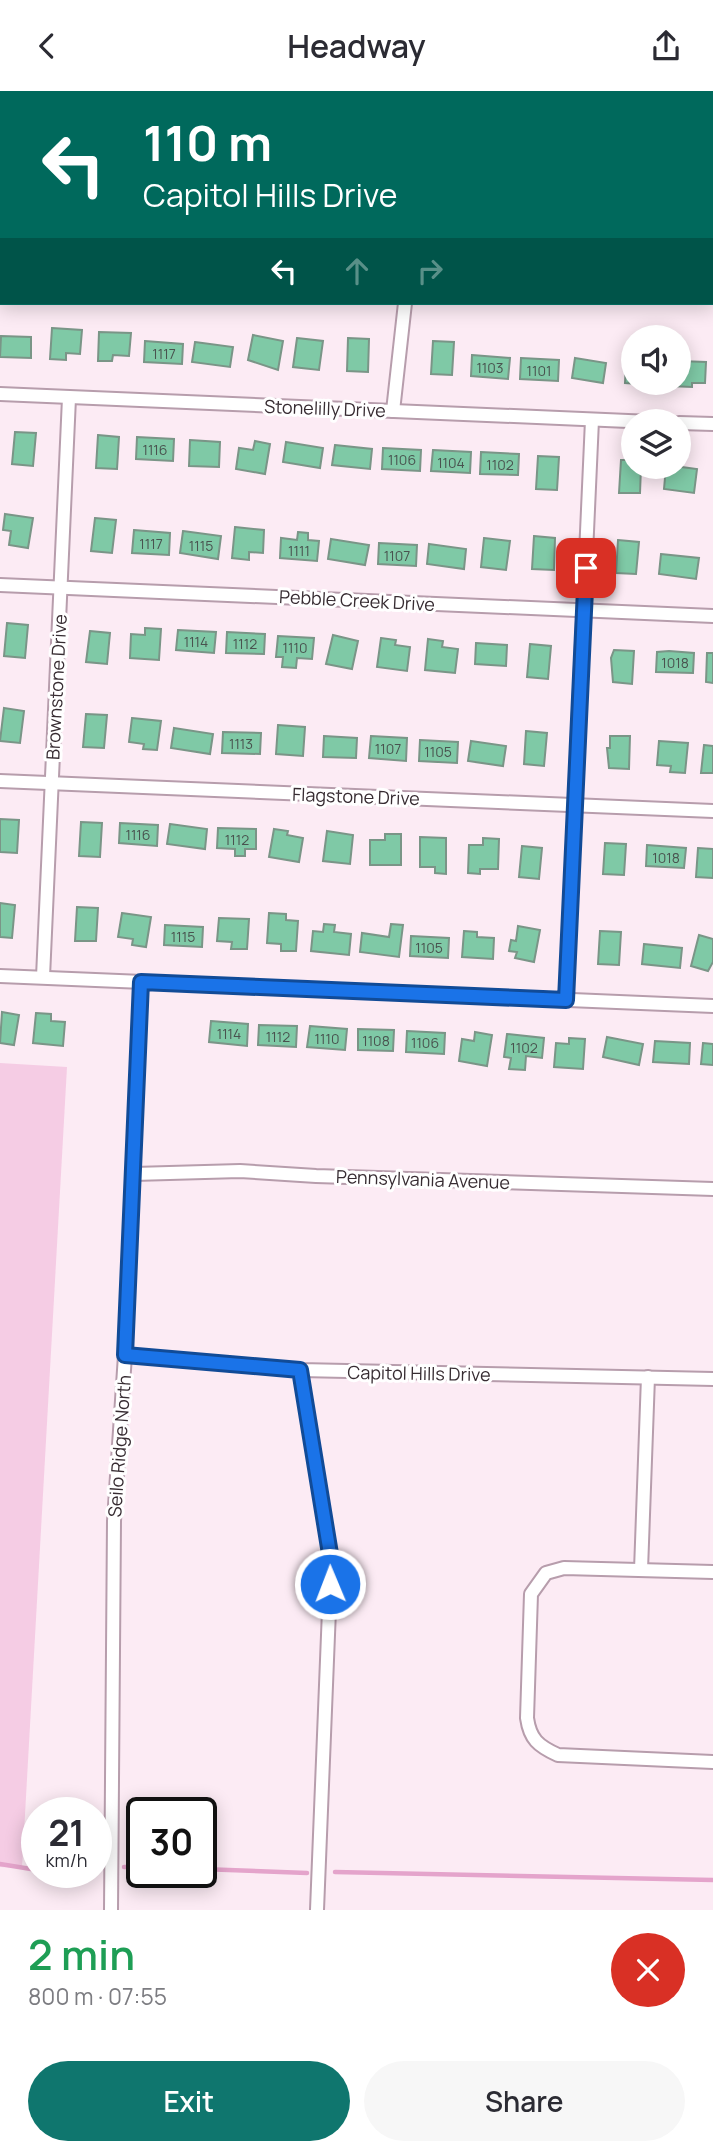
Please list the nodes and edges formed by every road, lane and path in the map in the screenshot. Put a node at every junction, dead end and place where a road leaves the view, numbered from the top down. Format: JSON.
{"nodes":[{"id":1,"x":405,"y":305,"type":"edge"},
{"id":2,"x":0,"y":394,"type":"edge"},
{"id":3,"x":69,"y":398,"type":"junction"},
{"id":4,"x":393,"y":411,"type":"junction"},
{"id":5,"x":592,"y":420,"type":"junction"},
{"id":6,"x":621,"y":421,"type":"edge"},
{"id":7,"x":691,"y":423,"type":"edge"},
{"id":8,"x":713,"y":424,"type":"edge"},
{"id":9,"x":0,"y":585,"type":"edge"},
{"id":10,"x":60,"y":587,"type":"junction"},
{"id":11,"x":583,"y":610,"type":"junction"},
{"id":12,"x":713,"y":616,"type":"edge"},
{"id":13,"x":0,"y":781,"type":"edge"},
{"id":14,"x":52,"y":783,"type":"junction"},
{"id":15,"x":575,"y":806,"type":"junction"},
{"id":16,"x":713,"y":811,"type":"edge"},
{"id":17,"x":0,"y":975,"type":"edge"},
{"id":18,"x":43,"y":977,"type":"junction"},
{"id":19,"x":141,"y":982,"type":"junction"},
{"id":20,"x":566,"y":1000,"type":"junction"},
{"id":21,"x":713,"y":1006,"type":"edge"},
{"id":22,"x":134,"y":1174,"type":"junction"},
{"id":23,"x":713,"y":1189,"type":"edge"},
{"id":24,"x":125,"y":1355,"type":"junction"},
{"id":25,"x":300,"y":1370,"type":"junction"},
{"id":26,"x":648,"y":1377,"type":"junction"},
{"id":27,"x":713,"y":1379,"type":"edge"},
{"id":28,"x":641,"y":1570,"type":"junction"},
{"id":29,"x":713,"y":1572,"type":"edge"},
{"id":30,"x":713,"y":1762,"type":"edge"},
{"id":31,"x":111,"y":1910,"type":"edge"},
{"id":32,"x":317,"y":1910,"type":"edge"}],
"edges":[{"from":1,"to":4,"type":"street"},
{"from":2,"to":3,"type":"street","name":"Stonelilly Drive"},
{"from":3,"to":4,"type":"street","name":"Stonelilly Drive"},
{"from":3,"to":10,"type":"street","name":"Brownstone Drive"},
{"from":4,"to":5,"type":"street","name":"Stonelilly Drive"},
{"from":5,"to":6,"type":"street","name":"Stonelilly Drive"},
{"from":5,"to":11,"type":"street"},
{"from":7,"to":8,"type":"street"},
{"from":9,"to":10,"type":"street","name":"Pebble Creek Drive"},
{"from":10,"to":11,"type":"street","name":"Pebble Creek Drive"},
{"from":10,"to":14,"type":"street","name":"Brownstone Drive"},
{"from":11,"to":12,"type":"street","name":"Pebble Creek Drive"},
{"from":11,"to":15,"type":"street"},
{"from":13,"to":14,"type":"street","name":"Flagstone Drive"},
{"from":14,"to":15,"type":"street","name":"Flagstone Drive"},
{"from":14,"to":18,"type":"street","name":"Brownstone Drive"},
{"from":15,"to":16,"type":"street","name":"Flagstone Drive"},
{"from":15,"to":20,"type":"street"},
{"from":17,"to":18,"type":"street"},
{"from":18,"to":19,"type":"street"},
{"from":19,"to":20,"type":"street"},
{"from":19,"to":22,"type":"street","name":"Seilo Ridge North"},
{"from":20,"to":21,"type":"street"},
{"from":22,"to":23,"type":"street","name":"Pennsylvania Avenue"},
{"from":22,"to":24,"type":"street","name":"Seilo Ridge North"},
{"from":24,"to":25,"type":"street","name":"Capitol Hills Drive"},
{"from":24,"to":31,"type":"street","name":"Seilo Ridge North"},
{"from":25,"to":26,"type":"street","name":"Capitol Hills Drive"},
{"from":25,"to":32,"type":"street"},
{"from":26,"to":27,"type":"street","name":"Capitol Hills Drive"},
{"from":26,"to":28,"type":"street"},
{"from":28,"to":29,"type":"street"},
{"from":28,"to":30,"type":"street"}]}
